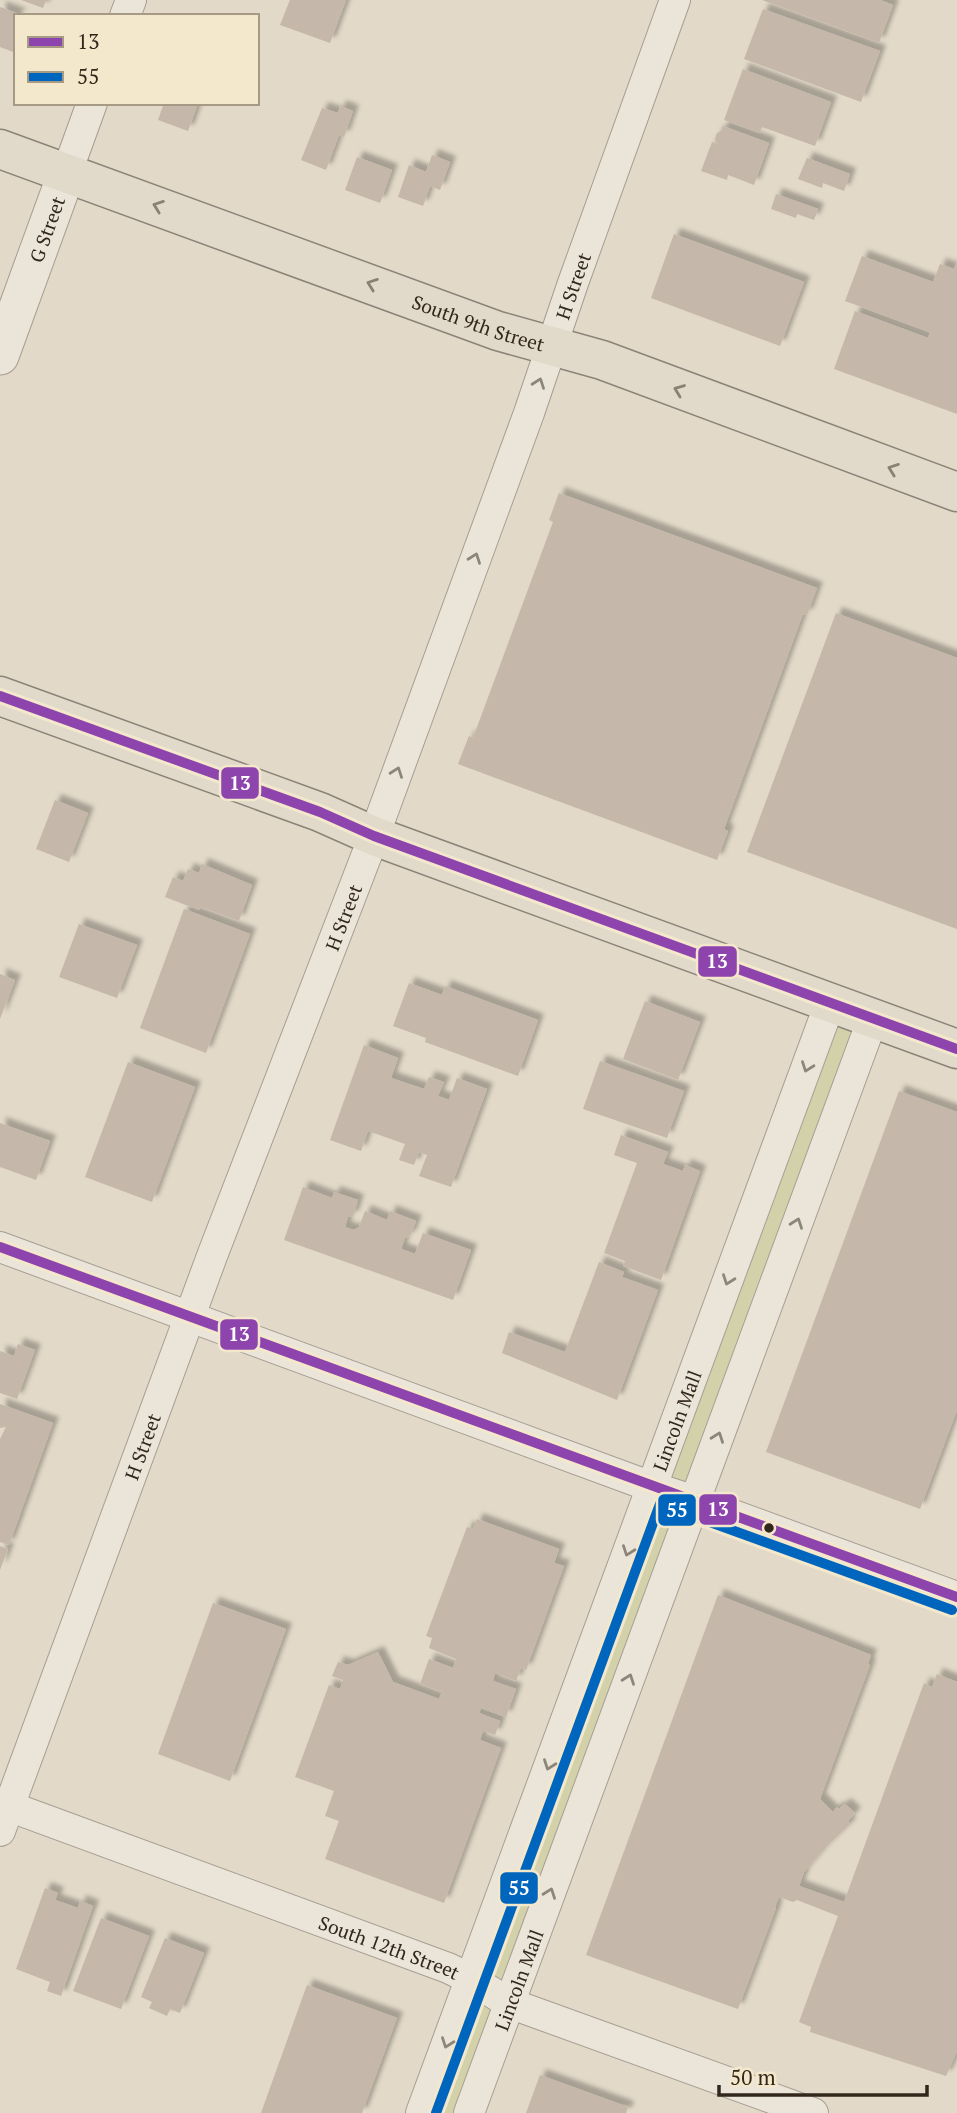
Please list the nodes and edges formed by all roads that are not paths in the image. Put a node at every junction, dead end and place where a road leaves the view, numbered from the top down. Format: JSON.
{"nodes":[{"id":1,"x":675,"y":0,"type":"edge"},
{"id":2,"x":91,"y":105,"type":"edge"},
{"id":3,"x":0,"y":149,"type":"edge"},
{"id":4,"x":67,"y":172,"type":"junction"},
{"id":5,"x":552,"y":347,"type":"junction"},
{"id":6,"x":0,"y":356,"type":"edge"},
{"id":7,"x":957,"y":492,"type":"edge"},
{"id":8,"x":0,"y":696,"type":"edge"},
{"id":9,"x":374,"y":836,"type":"junction"},
{"id":10,"x":830,"y":1003,"type":"junction"},
{"id":11,"x":873,"y":1018,"type":"junction"},
{"id":12,"x":957,"y":1049,"type":"edge"},
{"id":13,"x":0,"y":1247,"type":"edge"},
{"id":14,"x":190,"y":1317,"type":"junction"},
{"id":15,"x":652,"y":1487,"type":"junction"},
{"id":16,"x":695,"y":1501,"type":"junction"},
{"id":17,"x":921,"y":1585,"type":"junction"},
{"id":18,"x":957,"y":1597,"type":"edge"},
{"id":19,"x":957,"y":1603,"type":"edge"},
{"id":20,"x":3,"y":1813,"type":"edge"},
{"id":21,"x":471,"y":1979,"type":"junction"},
{"id":22,"x":509,"y":2003,"type":"junction"},
{"id":23,"x":421,"y":2113,"type":"edge"},
{"id":24,"x":469,"y":2113,"type":"edge"},
{"id":25,"x":813,"y":2113,"type":"edge"}],
"edges":[{"from":1,"to":5,"type":"street","name":"H Street"},
{"from":2,"to":4,"type":"street","name":"G Street"},
{"from":3,"to":4,"type":"main road","name":"South 9th Street"},
{"from":5,"to":4,"type":"main road","name":"South 9th Street","one_way":true},
{"from":4,"to":6,"type":"street","name":"G Street"},
{"from":7,"to":5,"type":"main road","name":"South 9th Street","one_way":true},
{"from":9,"to":5,"type":"street","name":"H Street","one_way":true},
{"from":8,"to":9,"type":"main road"},
{"from":9,"to":10,"type":"main road"},
{"from":9,"to":14,"type":"street","name":"H Street"},
{"from":10,"to":11,"type":"main road"},
{"from":10,"to":15,"type":"street","name":"Lincoln Mall","one_way":true},
{"from":11,"to":12,"type":"main road"},
{"from":16,"to":11,"type":"street","name":"Lincoln Mall","one_way":true},
{"from":13,"to":14,"type":"street"},
{"from":14,"to":15,"type":"street"},
{"from":14,"to":20,"type":"street","name":"H Street"},
{"from":15,"to":16,"type":"street"},
{"from":15,"to":21,"type":"street","name":"Lincoln Mall","one_way":true},
{"from":16,"to":17,"type":"street"},
{"from":22,"to":16,"type":"street","name":"Lincoln Mall","one_way":true},
{"from":17,"to":18,"type":"street"},
{"from":17,"to":19,"type":"street"},
{"from":20,"to":21,"type":"street","name":"South 12th Street"},
{"from":21,"to":22,"type":"street","name":"South 12th Street"},
{"from":21,"to":23,"type":"street","name":"Lincoln Mall","one_way":true},
{"from":22,"to":24,"type":"street","name":"Lincoln Mall"},
{"from":22,"to":25,"type":"street","name":"South 12th Street"}]}
